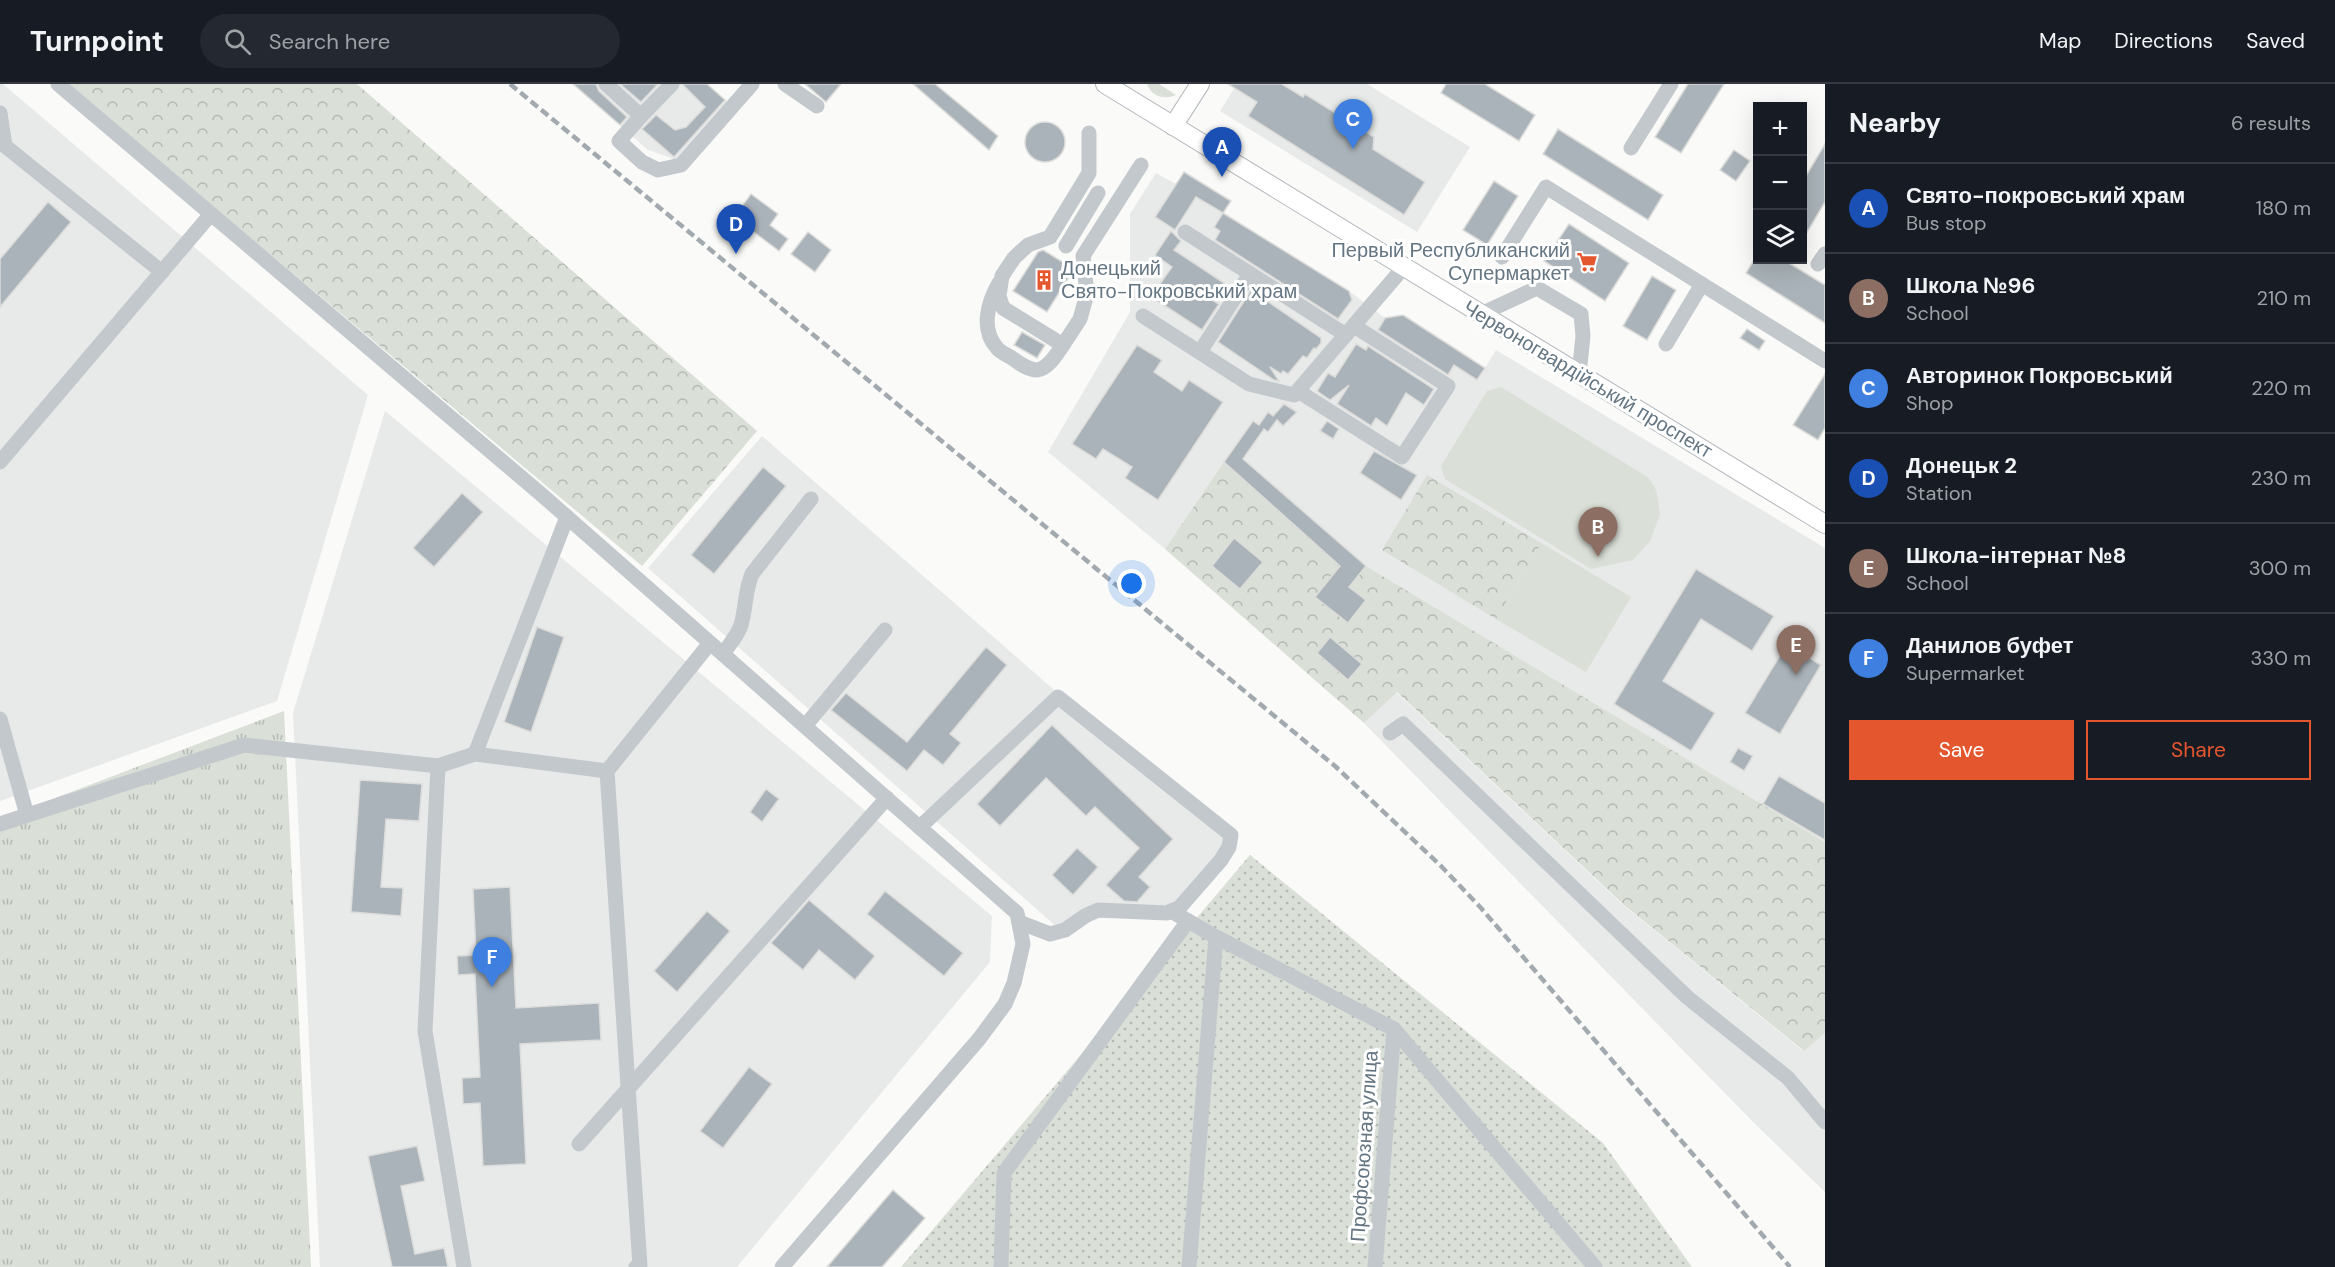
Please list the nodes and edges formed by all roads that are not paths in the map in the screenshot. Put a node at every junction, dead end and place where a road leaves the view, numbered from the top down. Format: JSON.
{"nodes":[{"id":1,"x":58,"y":84,"type":"edge"},
{"id":2,"x":606,"y":84,"type":"edge"},
{"id":3,"x":672,"y":84,"type":"edge"},
{"id":4,"x":752,"y":84,"type":"edge"},
{"id":5,"x":785,"y":84,"type":"edge"},
{"id":6,"x":1105,"y":84,"type":"edge"},
{"id":7,"x":1200,"y":84,"type":"edge"},
{"id":8,"x":1671,"y":84,"type":"edge"},
{"id":9,"x":1124,"y":89,"type":"edge"},
{"id":10,"x":818,"y":106,"type":"dead end"},
{"id":11,"x":0,"y":113,"type":"edge"},
{"id":12,"x":641,"y":116,"type":"junction"},
{"id":13,"x":1173,"y":126,"type":"junction"},
{"id":14,"x":1089,"y":133,"type":"dead end"},
{"id":15,"x":2,"y":148,"type":"edge"},
{"id":16,"x":1631,"y":148,"type":"dead end"},
{"id":17,"x":1141,"y":165,"type":"dead end"},
{"id":18,"x":1089,"y":173,"type":"junction"},
{"id":19,"x":1098,"y":193,"type":"junction"},
{"id":20,"x":1121,"y":196,"type":"junction"},
{"id":21,"x":211,"y":214,"type":"junction"},
{"id":22,"x":1185,"y":232,"type":"dead end"},
{"id":23,"x":1050,"y":237,"type":"junction"},
{"id":24,"x":1066,"y":246,"type":"junction"},
{"id":25,"x":1083,"y":256,"type":"junction"},
{"id":26,"x":1502,"y":257,"type":"dead end"},
{"id":27,"x":1404,"y":267,"type":"junction"},
{"id":28,"x":162,"y":272,"type":"junction"},
{"id":29,"x":1250,"y":274,"type":"junction"},
{"id":30,"x":1002,"y":276,"type":"junction"},
{"id":31,"x":1702,"y":284,"type":"junction"},
{"id":32,"x":1481,"y":314,"type":"junction"},
{"id":33,"x":1143,"y":316,"type":"dead end"},
{"id":34,"x":1350,"y":331,"type":"junction"},
{"id":35,"x":1666,"y":344,"type":"dead end"},
{"id":36,"x":1063,"y":345,"type":"junction"},
{"id":37,"x":1200,"y":352,"type":"junction"},
{"id":38,"x":1825,"y":361,"type":"edge"},
{"id":39,"x":1579,"y":374,"type":"junction"},
{"id":40,"x":1298,"y":391,"type":"junction"},
{"id":41,"x":0,"y":462,"type":"edge"},
{"id":42,"x":811,"y":499,"type":"dead end"},
{"id":43,"x":567,"y":517,"type":"junction"},
{"id":44,"x":1825,"y":524,"type":"edge"},
{"id":45,"x":885,"y":630,"type":"dead end"},
{"id":46,"x":710,"y":643,"type":"junction"},
{"id":47,"x":723,"y":654,"type":"junction"},
{"id":48,"x":0,"y":719,"type":"edge"},
{"id":49,"x":805,"y":726,"type":"junction"},
{"id":50,"x":1389,"y":733,"type":"dead end"},
{"id":51,"x":475,"y":754,"type":"junction"},
{"id":52,"x":438,"y":766,"type":"junction"},
{"id":53,"x":607,"y":771,"type":"junction"},
{"id":54,"x":887,"y":798,"type":"junction"},
{"id":55,"x":27,"y":815,"type":"junction"},
{"id":56,"x":0,"y":824,"type":"edge"},
{"id":57,"x":920,"y":827,"type":"junction"},
{"id":58,"x":1171,"y":911,"type":"junction"},
{"id":59,"x":1188,"y":921,"type":"junction"},
{"id":60,"x":1019,"y":922,"type":"junction"},
{"id":61,"x":1216,"y":938,"type":"junction"},
{"id":62,"x":1394,"y":1029,"type":"junction"},
{"id":63,"x":628,"y":1088,"type":"junction"},
{"id":64,"x":1825,"y":1122,"type":"edge"},
{"id":65,"x":579,"y":1144,"type":"dead end"},
{"id":66,"x":1583,"y":1250,"type":"junction"},
{"id":67,"x":464,"y":1267,"type":"edge"},
{"id":68,"x":636,"y":1267,"type":"edge"},
{"id":69,"x":782,"y":1267,"type":"edge"},
{"id":70,"x":1000,"y":1267,"type":"edge"},
{"id":71,"x":1189,"y":1267,"type":"edge"},
{"id":72,"x":1376,"y":1267,"type":"edge"},
{"id":73,"x":1582,"y":1267,"type":"edge"},
{"id":74,"x":1595,"y":1267,"type":"edge"}],
"edges":[{"from":1,"to":21,"type":"lane"},
{"from":2,"to":12,"type":"lane"},
{"from":3,"to":12,"type":"lane"},
{"from":4,"to":12,"type":"lane"},
{"from":5,"to":10,"type":"lane"},
{"from":6,"to":9,"type":"main road","name":"Червоногвардійський проспект"},
{"from":7,"to":13,"type":"main road"},
{"from":8,"to":16,"type":"lane"},
{"from":9,"to":13,"type":"main road","name":"Червоногвардійський проспект"},
{"from":11,"to":15,"type":"lane"},
{"from":13,"to":27,"type":"main road","name":"Червоногвардійський проспект"},
{"from":14,"to":18,"type":"lane"},
{"from":15,"to":28,"type":"lane"},
{"from":17,"to":20,"type":"lane"},
{"from":18,"to":19,"type":"lane"},
{"from":18,"to":23,"type":"lane"},
{"from":19,"to":20,"type":"lane"},
{"from":19,"to":24,"type":"lane"},
{"from":20,"to":25,"type":"lane"},
{"from":21,"to":28,"type":"lane"},
{"from":21,"to":43,"type":"lane"},
{"from":22,"to":29,"type":"lane"},
{"from":23,"to":24,"type":"lane"},
{"from":23,"to":30,"type":"lane"},
{"from":24,"to":25,"type":"lane"},
{"from":25,"to":36,"type":"lane"},
{"from":26,"to":31,"type":"lane"},
{"from":27,"to":32,"type":"main road","name":"Червоногвардійський проспект"},
{"from":27,"to":34,"type":"lane"},
{"from":28,"to":41,"type":"lane"},
{"from":29,"to":34,"type":"lane"},
{"from":29,"to":37,"type":"lane"},
{"from":30,"to":36,"type":"lane"},
{"from":30,"to":36,"type":"lane"},
{"from":31,"to":35,"type":"lane"},
{"from":31,"to":38,"type":"lane"},
{"from":32,"to":39,"type":"main road","name":"Червоногвардійський проспект"},
{"from":32,"to":39,"type":"lane"},
{"from":33,"to":37,"type":"lane"},
{"from":34,"to":40,"type":"lane"},
{"from":34,"to":40,"type":"lane"},
{"from":37,"to":40,"type":"lane"},
{"from":39,"to":44,"type":"main road","name":"Червоногвардійський проспект"},
{"from":42,"to":47,"type":"lane"},
{"from":43,"to":46,"type":"lane"},
{"from":43,"to":51,"type":"lane"},
{"from":45,"to":49,"type":"lane"},
{"from":46,"to":47,"type":"lane"},
{"from":46,"to":53,"type":"lane"},
{"from":47,"to":49,"type":"lane"},
{"from":48,"to":55,"type":"lane"},
{"from":49,"to":54,"type":"lane"},
{"from":50,"to":64,"type":"lane"},
{"from":51,"to":52,"type":"lane"},
{"from":51,"to":53,"type":"lane"},
{"from":52,"to":55,"type":"lane"},
{"from":52,"to":67,"type":"lane"},
{"from":53,"to":63,"type":"lane"},
{"from":54,"to":57,"type":"lane"},
{"from":54,"to":63,"type":"lane"},
{"from":55,"to":56,"type":"lane"},
{"from":57,"to":58,"type":"lane"},
{"from":57,"to":60,"type":"lane"},
{"from":58,"to":59,"type":"lane"},
{"from":58,"to":60,"type":"lane"},
{"from":59,"to":61,"type":"lane"},
{"from":59,"to":70,"type":"lane"},
{"from":60,"to":69,"type":"lane"},
{"from":61,"to":62,"type":"lane"},
{"from":61,"to":71,"type":"lane"},
{"from":62,"to":66,"type":"lane"},
{"from":62,"to":72,"type":"lane","name":"Профсоюзная улица"},
{"from":63,"to":65,"type":"lane"},
{"from":63,"to":68,"type":"lane"},
{"from":66,"to":73,"type":"lane"},
{"from":66,"to":74,"type":"lane"}]}
